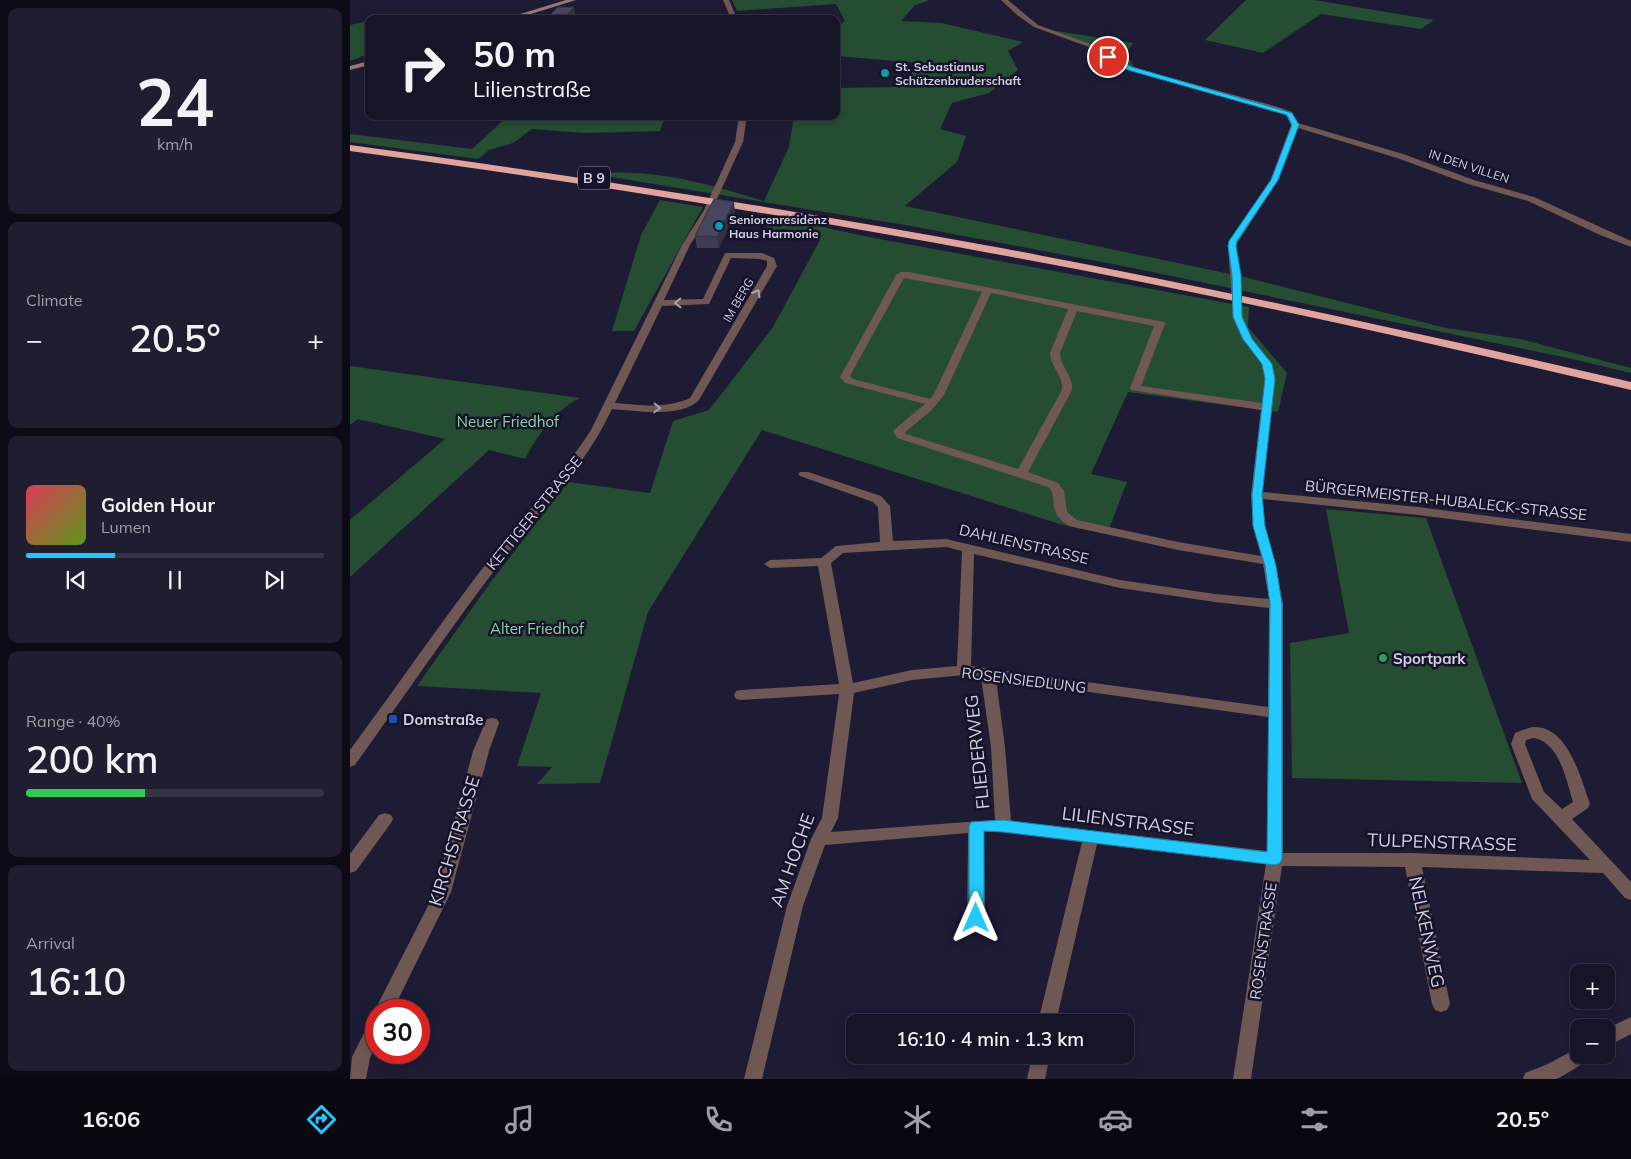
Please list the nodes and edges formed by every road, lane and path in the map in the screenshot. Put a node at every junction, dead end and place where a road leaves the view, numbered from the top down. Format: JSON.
{"nodes":[{"id":1,"x":573,"y":0,"type":"edge"},
{"id":2,"x":726,"y":0,"type":"edge"},
{"id":3,"x":1004,"y":0,"type":"edge"},
{"id":4,"x":522,"y":15,"type":"edge"},
{"id":5,"x":732,"y":15,"type":"edge"},
{"id":6,"x":365,"y":64,"type":"edge"},
{"id":7,"x":350,"y":68,"type":"edge"},
{"id":8,"x":742,"y":120,"type":"edge"},
{"id":9,"x":1295,"y":125,"type":"junction"},
{"id":10,"x":350,"y":144,"type":"edge"},
{"id":11,"x":350,"y":148,"type":"edge"},
{"id":12,"x":834,"y":218,"type":"junction"},
{"id":13,"x":1631,"y":244,"type":"edge"},
{"id":14,"x":988,"y":290,"type":"junction"},
{"id":15,"x":658,"y":303,"type":"junction"},
{"id":16,"x":1074,"y":307,"type":"junction"},
{"id":17,"x":1631,"y":379,"type":"edge"},
{"id":18,"x":1631,"y":386,"type":"edge"},
{"id":19,"x":933,"y":403,"type":"junction"},
{"id":20,"x":609,"y":406,"type":"junction"},
{"id":21,"x":1266,"y":407,"type":"junction"},
{"id":22,"x":1022,"y":473,"type":"junction"},
{"id":23,"x":804,"y":474,"type":"dead end"},
{"id":24,"x":1257,"y":495,"type":"junction"},
{"id":25,"x":1631,"y":538,"type":"edge"},
{"id":26,"x":887,"y":545,"type":"junction"},
{"id":27,"x":968,"y":548,"type":"junction"},
{"id":28,"x":1269,"y":561,"type":"junction"},
{"id":29,"x":824,"y":562,"type":"junction"},
{"id":30,"x":770,"y":564,"type":"dead end"},
{"id":31,"x":1276,"y":604,"type":"junction"},
{"id":32,"x":964,"y":670,"type":"junction"},
{"id":33,"x":988,"y":674,"type":"junction"},
{"id":34,"x":847,"y":689,"type":"junction"},
{"id":35,"x":741,"y":695,"type":"dead end"},
{"id":36,"x":1277,"y":713,"type":"junction"},
{"id":37,"x":492,"y":723,"type":"dead end"},
{"id":38,"x":350,"y":762,"type":"edge"},
{"id":39,"x":1561,"y":818,"type":"junction"},
{"id":40,"x":385,"y":819,"type":"dead end"},
{"id":41,"x":976,"y":826,"type":"junction"},
{"id":42,"x":1003,"y":826,"type":"junction"},
{"id":43,"x":1091,"y":836,"type":"junction"},
{"id":44,"x":819,"y":839,"type":"junction"},
{"id":45,"x":1275,"y":859,"type":"junction"},
{"id":46,"x":1412,"y":860,"type":"junction"},
{"id":47,"x":350,"y":866,"type":"edge"},
{"id":48,"x":1607,"y":867,"type":"junction"},
{"id":49,"x":1631,"y":893,"type":"edge"},
{"id":50,"x":976,"y":918,"type":"dead end"},
{"id":51,"x":389,"y":999,"type":"edge"},
{"id":52,"x":1441,"y":1004,"type":"dead end"},
{"id":53,"x":1048,"y":1014,"type":"edge"},
{"id":54,"x":1631,"y":1024,"type":"edge"},
{"id":55,"x":1615,"y":1034,"type":"edge"},
{"id":56,"x":365,"y":1042,"type":"edge"},
{"id":57,"x":356,"y":1056,"type":"edge"},
{"id":58,"x":1570,"y":1061,"type":"edge"},
{"id":59,"x":1038,"y":1064,"type":"edge"},
{"id":60,"x":357,"y":1079,"type":"edge"},
{"id":61,"x":753,"y":1079,"type":"edge"},
{"id":62,"x":1036,"y":1079,"type":"edge"},
{"id":63,"x":1242,"y":1079,"type":"edge"},
{"id":64,"x":1532,"y":1079,"type":"edge"}],
"edges":[{"from":1,"to":4,"type":"street"},
{"from":2,"to":5,"type":"street"},
{"from":3,"to":9,"type":"street"},
{"from":6,"to":7,"type":"street"},
{"from":8,"to":15,"type":"street","name":"KETTIGER STRASSE"},
{"from":9,"to":13,"type":"street","name":"IN DEN VILLEN"},
{"from":9,"to":21,"type":"street","name":"ROSENSTRASSE"},
{"from":10,"to":12,"type":"highway","number":"B 9"},
{"from":11,"to":12,"type":"highway","number":"B 9"},
{"from":12,"to":17,"type":"highway","number":"B 9"},
{"from":12,"to":18,"type":"highway","number":"B 9"},
{"from":14,"to":16,"type":"street"},
{"from":14,"to":19,"type":"street"},
{"from":14,"to":19,"type":"street"},
{"from":15,"to":20,"type":"street","name":"KETTIGER STRASSE"},
{"from":20,"to":15,"type":"street","name":"IM BERG","one_way":true},
{"from":16,"to":21,"type":"street"},
{"from":16,"to":22,"type":"street"},
{"from":19,"to":22,"type":"street"},
{"from":20,"to":38,"type":"street","name":"KETTIGER STRASSE"},
{"from":21,"to":24,"type":"street","name":"ROSENSTRASSE"},
{"from":22,"to":28,"type":"street"},
{"from":23,"to":26,"type":"street"},
{"from":24,"to":25,"type":"street","name":"BÜRGERMEISTER-HUBALECK-STRASSE"},
{"from":24,"to":28,"type":"street","name":"ROSENSTRASSE"},
{"from":26,"to":27,"type":"street","name":"DAHLIENSTRASSE"},
{"from":26,"to":29,"type":"street"},
{"from":27,"to":31,"type":"street","name":"DAHLIENSTRASSE"},
{"from":27,"to":32,"type":"street"},
{"from":28,"to":31,"type":"street","name":"ROSENSTRASSE"},
{"from":29,"to":30,"type":"street"},
{"from":29,"to":34,"type":"street","name":"AM HOCHE"},
{"from":31,"to":36,"type":"street","name":"ROSENSTRASSE"},
{"from":32,"to":33,"type":"street","name":"ROSENSIEDLUNG"},
{"from":32,"to":34,"type":"street","name":"ROSENSIEDLUNG"},
{"from":33,"to":36,"type":"street","name":"ROSENSIEDLUNG"},
{"from":33,"to":42,"type":"street","name":"FLIEDERWEG"},
{"from":34,"to":35,"type":"street","name":"ROSENSIEDLUNG"},
{"from":34,"to":44,"type":"street","name":"AM HOCHE"},
{"from":36,"to":45,"type":"street","name":"ROSENSTRASSE"},
{"from":37,"to":51,"type":"street","name":"KIRCHSTRASSE"},
{"from":39,"to":39,"type":"street"},
{"from":39,"to":48,"type":"street"},
{"from":40,"to":47,"type":"street"},
{"from":41,"to":42,"type":"street","name":"LILIENSTRASSE"},
{"from":41,"to":44,"type":"street","name":"LILIENSTRASSE"},
{"from":41,"to":50,"type":"street"},
{"from":42,"to":43,"type":"street","name":"LILIENSTRASSE"},
{"from":43,"to":45,"type":"street","name":"LILIENSTRASSE"},
{"from":43,"to":53,"type":"street"},
{"from":44,"to":61,"type":"street","name":"AM HOCHE"},
{"from":45,"to":46,"type":"street","name":"TULPENSTRASSE"},
{"from":45,"to":63,"type":"street","name":"ROSENSTRASSE"},
{"from":46,"to":48,"type":"street","name":"TULPENSTRASSE"},
{"from":46,"to":52,"type":"street","name":"NELKENWEG"},
{"from":48,"to":49,"type":"street"},
{"from":54,"to":55,"type":"street"},
{"from":56,"to":57,"type":"street"},
{"from":57,"to":60,"type":"street"},
{"from":58,"to":64,"type":"street"},
{"from":59,"to":62,"type":"street"}]}
